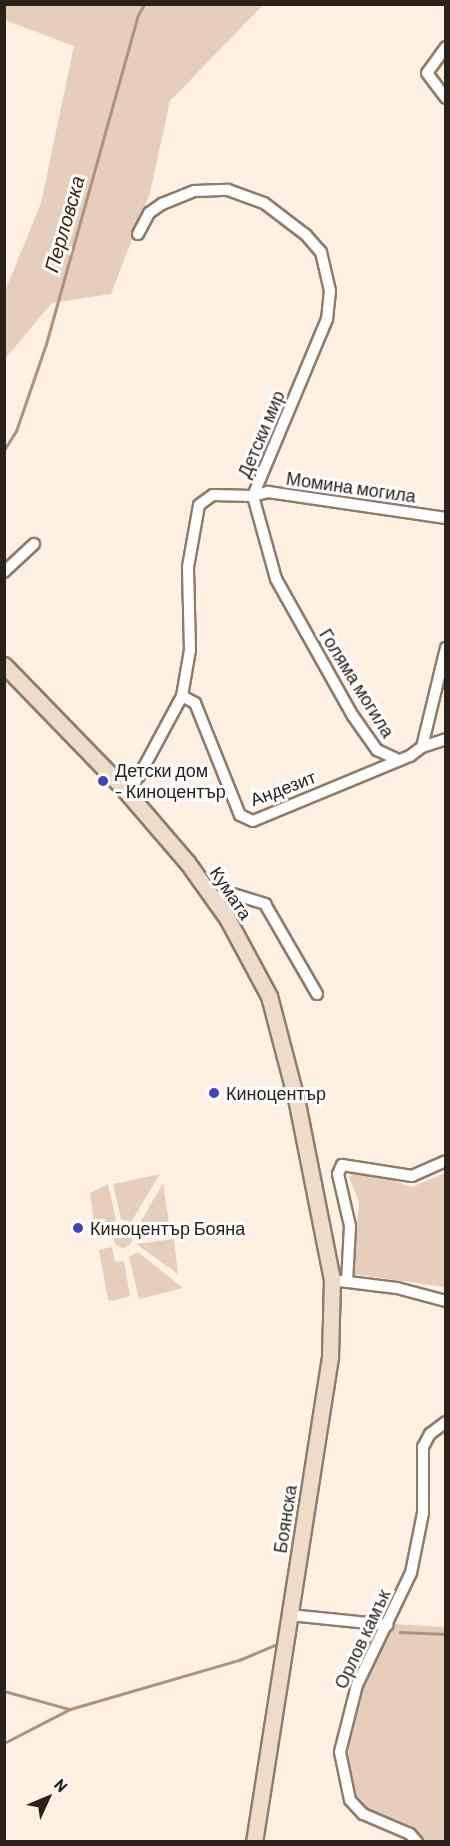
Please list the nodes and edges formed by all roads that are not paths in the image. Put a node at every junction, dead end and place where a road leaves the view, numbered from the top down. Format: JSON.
{"nodes":[{"id":1,"x":446,"y":47,"type":"edge"},
{"id":2,"x":446,"y":98,"type":"edge"},
{"id":3,"x":138,"y":234,"type":"dead end"},
{"id":4,"x":253,"y":496,"type":"junction"},
{"id":5,"x":446,"y":518,"type":"edge"},
{"id":6,"x":34,"y":544,"type":"dead end"},
{"id":7,"x":4,"y":572,"type":"edge"},
{"id":8,"x":446,"y":648,"type":"edge"},
{"id":9,"x":4,"y":664,"type":"edge"},
{"id":10,"x":182,"y":696,"type":"junction"},
{"id":11,"x":446,"y":739,"type":"edge"},
{"id":12,"x":422,"y":747,"type":"junction"},
{"id":13,"x":396,"y":759,"type":"junction"},
{"id":14,"x":125,"y":790,"type":"junction"},
{"id":15,"x":213,"y":898,"type":"junction"},
{"id":16,"x":317,"y":994,"type":"dead end"},
{"id":17,"x":446,"y":1161,"type":"edge"},
{"id":18,"x":315,"y":1203,"type":"joint"},
{"id":19,"x":339,"y":1281,"type":"junction"},
{"id":20,"x":446,"y":1301,"type":"edge"},
{"id":21,"x":446,"y":1422,"type":"edge"},
{"id":22,"x":290,"y":1615,"type":"junction"},
{"id":23,"x":387,"y":1625,"type":"junction"},
{"id":24,"x":254,"y":1842,"type":"edge"},
{"id":25,"x":417,"y":1842,"type":"edge"}],
"edges":[{"from":1,"to":2,"type":"street"},
{"from":3,"to":4,"type":"street","name":"Детски мир"},
{"from":4,"to":5,"type":"street","name":"Момина могила"},
{"from":4,"to":10,"type":"street","name":"Детски мир"},
{"from":4,"to":13,"type":"street","name":"Голяма могила"},
{"from":6,"to":7,"type":"street"},
{"from":8,"to":12,"type":"street","name":"Голяма могила"},
{"from":9,"to":14,"type":"main road","name":"Кумата"},
{"from":10,"to":13,"type":"street","name":"Андезит"},
{"from":10,"to":14,"type":"street","name":"Детски мир"},
{"from":11,"to":12,"type":"street"},
{"from":12,"to":13,"type":"street","name":"Голяма могила"},
{"from":14,"to":15,"type":"main road","name":"Кумата"},
{"from":15,"to":16,"type":"street"},
{"from":15,"to":18,"type":"main road","name":"Кумата"},
{"from":17,"to":19,"type":"street"},
{"from":18,"to":19,"type":"main road","name":"Боянска"},
{"from":19,"to":20,"type":"street"},
{"from":19,"to":22,"type":"main road","name":"Боянска"},
{"from":21,"to":23,"type":"street","name":"Орлов камък"},
{"from":22,"to":23,"type":"street"},
{"from":22,"to":24,"type":"main road","name":"Боянска"},
{"from":23,"to":25,"type":"street","name":"Орлов камък"}]}
